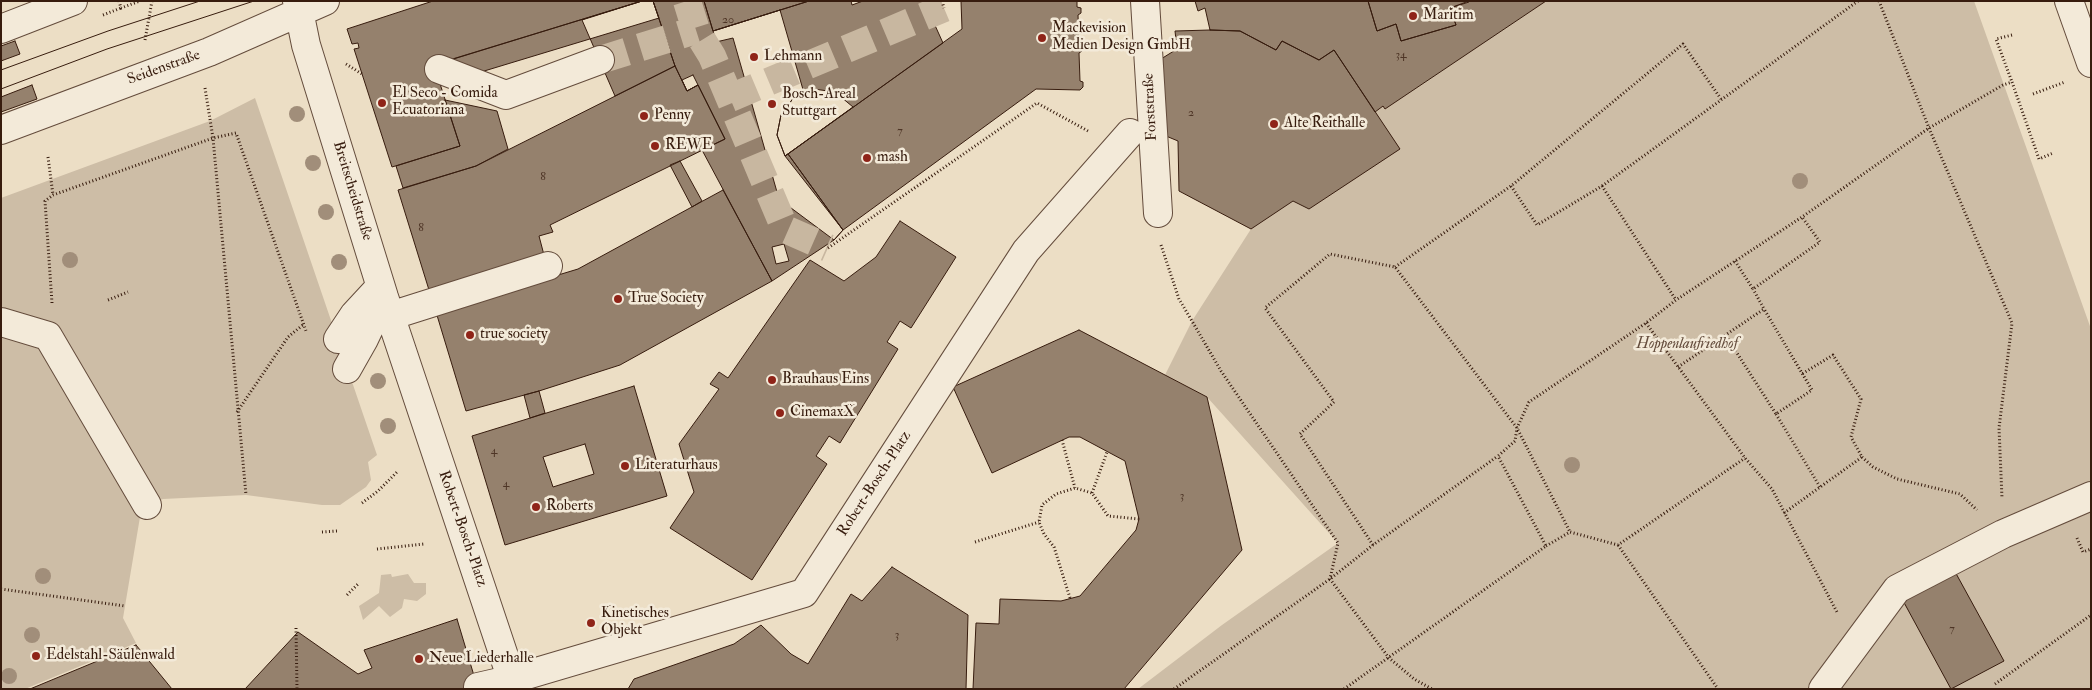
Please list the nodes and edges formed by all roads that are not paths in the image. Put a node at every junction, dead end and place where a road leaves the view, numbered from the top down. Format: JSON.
{"nodes":[{"id":1,"x":73,"y":1,"type":"edge"},
{"id":2,"x":325,"y":1,"type":"edge"},
{"id":3,"x":1145,"y":1,"type":"edge"},
{"id":4,"x":2069,"y":1,"type":"edge"},
{"id":5,"x":298,"y":7,"type":"edge"},
{"id":6,"x":1,"y":29,"type":"edge"},
{"id":7,"x":600,"y":60,"type":"tunnel mouth"},
{"id":8,"x":439,"y":69,"type":"dead end"},
{"id":9,"x":2082,"y":71,"type":"edge"},
{"id":10,"x":1,"y":130,"type":"edge"},
{"id":11,"x":1124,"y":141,"type":"road end"},
{"id":12,"x":1158,"y":213,"type":"road end"},
{"id":13,"x":548,"y":266,"type":"dead end"},
{"id":14,"x":385,"y":300,"type":"junction"},
{"id":15,"x":1,"y":322,"type":"edge"},
{"id":16,"x":341,"y":339,"type":"road end"},
{"id":17,"x":411,"y":379,"type":"joint"},
{"id":18,"x":2091,"y":496,"type":"edge"},
{"id":19,"x":147,"y":505,"type":"dead end"},
{"id":20,"x":514,"y":684,"type":"edge"},
{"id":21,"x":478,"y":687,"type":"dead end"},
{"id":22,"x":1823,"y":689,"type":"edge"}],
"edges":[{"from":1,"to":6,"type":"street"},
{"from":2,"to":5,"type":"street","name":"Seidenstraße"},
{"from":3,"to":12,"type":"street","name":"Forststraße"},
{"from":4,"to":9,"type":"street"},
{"from":5,"to":10,"type":"street","name":"Seidenstraße"},
{"from":5,"to":14,"type":"street","name":"Breitscheidstraße"},
{"from":7,"to":8,"type":"street"},
{"from":11,"to":20,"type":"street","name":"Robert-Bosch-Platz"},
{"from":13,"to":14,"type":"street"},
{"from":14,"to":16,"type":"street"},
{"from":14,"to":17,"type":"street","name":"Breitscheidstraße"},
{"from":15,"to":19,"type":"street"},
{"from":17,"to":20,"type":"street","name":"Robert-Bosch-Platz"},
{"from":18,"to":22,"type":"street"},
{"from":20,"to":21,"type":"street","name":"Robert-Bosch-Platz"}]}
